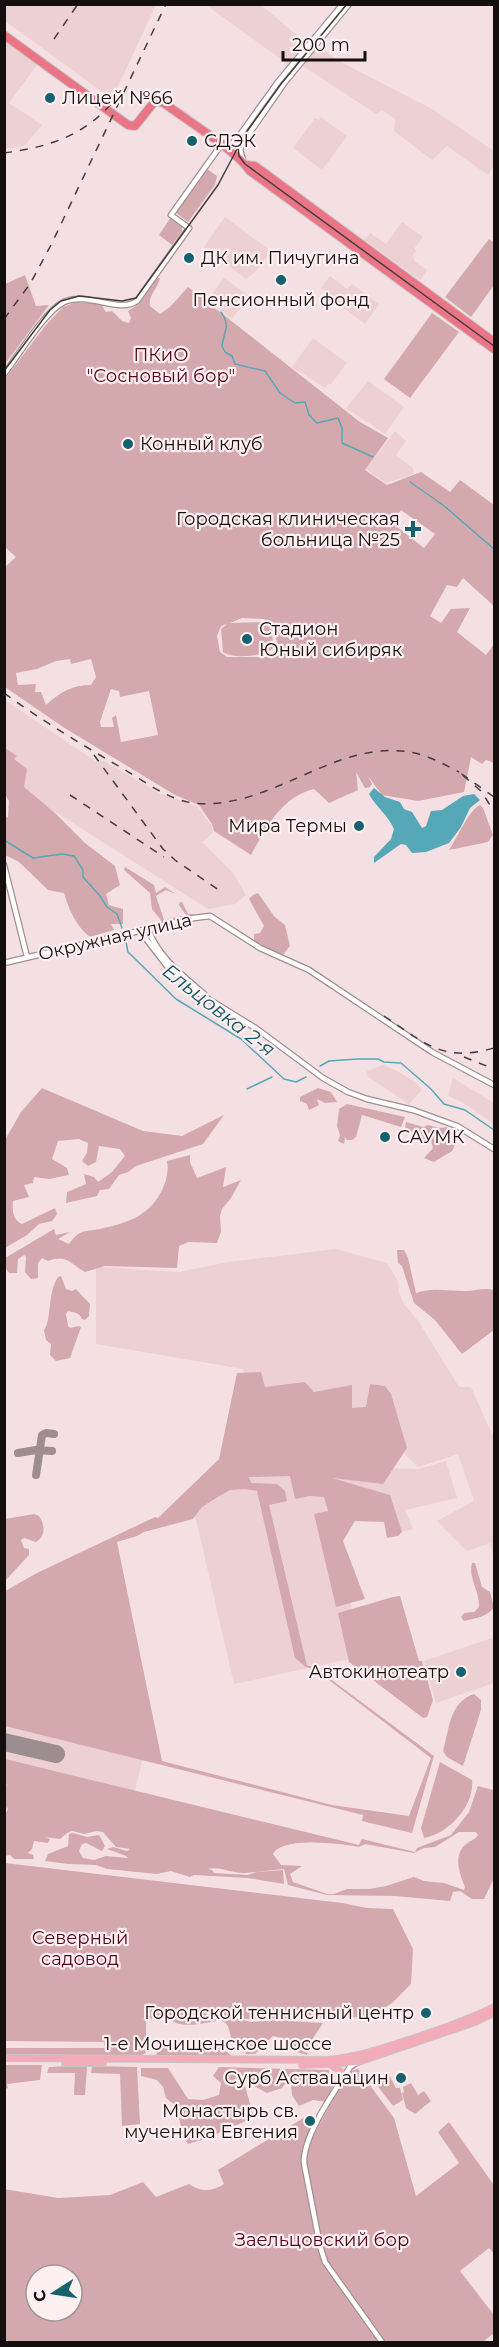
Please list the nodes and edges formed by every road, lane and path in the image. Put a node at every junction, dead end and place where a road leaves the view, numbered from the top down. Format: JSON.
{"nodes":[{"id":1,"x":343,"y":4,"type":"edge"},
{"id":2,"x":349,"y":4,"type":"edge"},
{"id":3,"x":4,"y":35,"type":"edge"},
{"id":4,"x":237,"y":140,"type":"junction"},
{"id":5,"x":221,"y":145,"type":"junction"},
{"id":6,"x":238,"y":153,"type":"junction"},
{"id":7,"x":246,"y":165,"type":"junction"},
{"id":8,"x":495,"y":342,"type":"edge"},
{"id":9,"x":495,"y":349,"type":"edge"},
{"id":10,"x":4,"y":374,"type":"edge"},
{"id":11,"x":5,"y":866,"type":"edge"},
{"id":12,"x":148,"y":929,"type":"junction"},
{"id":13,"x":140,"y":931,"type":"junction"},
{"id":14,"x":27,"y":957,"type":"junction"},
{"id":15,"x":4,"y":963,"type":"edge"},
{"id":16,"x":208,"y":998,"type":"junction"},
{"id":17,"x":495,"y":1085,"type":"edge"},
{"id":18,"x":495,"y":1149,"type":"edge"},
{"id":19,"x":495,"y":2007,"type":"edge"},
{"id":20,"x":495,"y":2013,"type":"edge"},
{"id":21,"x":4,"y":2060,"type":"edge"},
{"id":22,"x":45,"y":2061,"type":"junction"},
{"id":23,"x":353,"y":2062,"type":"junction"},
{"id":24,"x":330,"y":2065,"type":"junction"},
{"id":25,"x":341,"y":2081,"type":"junction"},
{"id":26,"x":382,"y":2343,"type":"edge"}],
"edges":[{"from":1,"to":4,"type":"main road"},
{"from":2,"to":6,"type":"main road"},
{"from":3,"to":5,"type":"highway"},
{"from":4,"to":5,"type":"main road"},
{"from":4,"to":6,"type":"main road"},
{"from":5,"to":6,"type":"highway"},
{"from":5,"to":10,"type":"main road"},
{"from":6,"to":7,"type":"highway"},
{"from":7,"to":8,"type":"highway"},
{"from":7,"to":9,"type":"highway"},
{"from":11,"to":14,"type":"main road"},
{"from":12,"to":13,"type":"main road","name":"Окружная улица"},
{"from":12,"to":16,"type":"main road"},
{"from":12,"to":17,"type":"main road","name":"Окружная улица"},
{"from":13,"to":14,"type":"main road","name":"Окружная улица"},
{"from":13,"to":16,"type":"main road"},
{"from":14,"to":15,"type":"main road","name":"Окружная улица"},
{"from":16,"to":18,"type":"main road"},
{"from":19,"to":23,"type":"main road","name":"1-е Мочищенское шоссе"},
{"from":20,"to":23,"type":"main road","name":"1-е Мочищенское шоссе"},
{"from":21,"to":22,"type":"main road"},
{"from":22,"to":23,"type":"main road","name":"1-е Мочищенское шоссе"},
{"from":22,"to":24,"type":"main road"},
{"from":23,"to":24,"type":"main road"},
{"from":23,"to":25,"type":"main road"},
{"from":24,"to":25,"type":"main road"},
{"from":25,"to":26,"type":"main road"}]}
